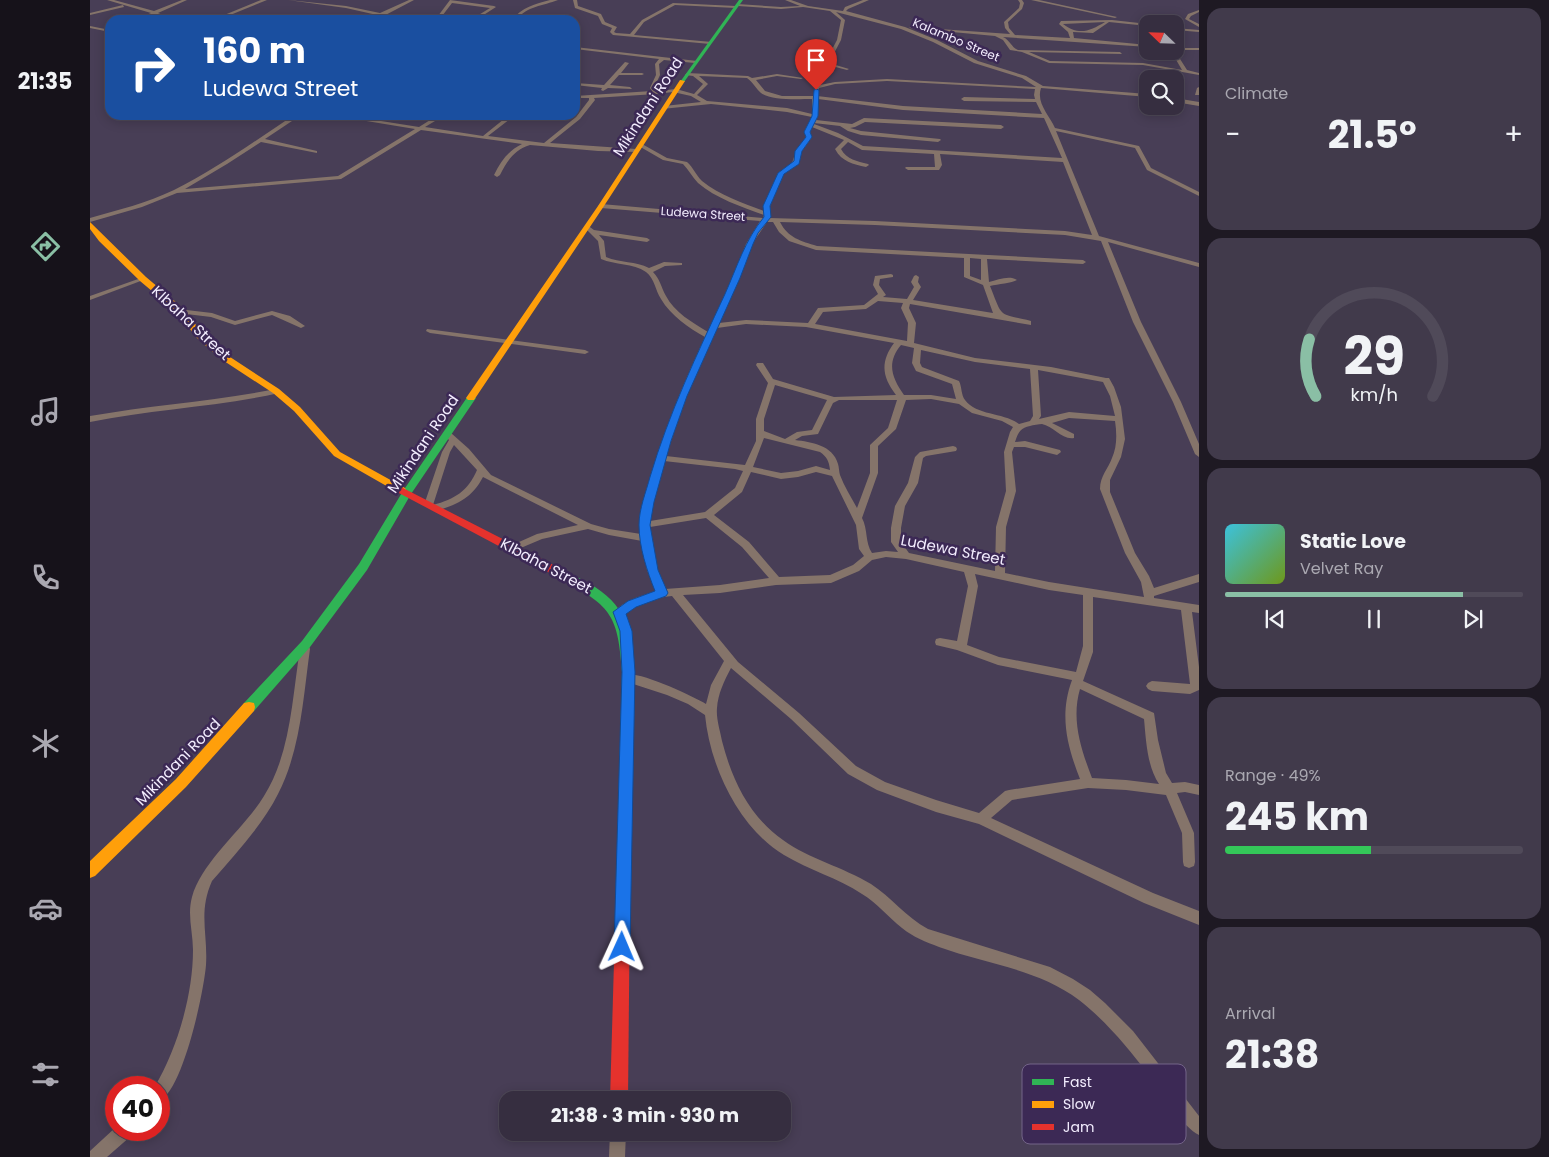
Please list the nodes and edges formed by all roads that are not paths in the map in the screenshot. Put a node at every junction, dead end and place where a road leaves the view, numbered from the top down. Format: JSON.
{"nodes":[{"id":1,"x":110,"y":0,"type":"edge"},
{"id":2,"x":185,"y":0,"type":"edge"},
{"id":3,"x":265,"y":0,"type":"edge"},
{"id":4,"x":290,"y":0,"type":"edge"},
{"id":5,"x":412,"y":0,"type":"edge"},
{"id":6,"x":556,"y":0,"type":"edge"},
{"id":7,"x":575,"y":0,"type":"edge"},
{"id":8,"x":669,"y":0,"type":"edge"},
{"id":9,"x":754,"y":0,"type":"edge"},
{"id":10,"x":787,"y":0,"type":"edge"},
{"id":11,"x":867,"y":0,"type":"edge"},
{"id":12,"x":1020,"y":0,"type":"edge"},
{"id":13,"x":1033,"y":0,"type":"edge"},
{"id":14,"x":452,"y":1,"type":"edge"},
{"id":15,"x":681,"y":3,"type":"junction"},
{"id":16,"x":741,"y":4,"type":"edge"},
{"id":17,"x":128,"y":6,"type":"junction"},
{"id":18,"x":806,"y":6,"type":"junction"},
{"id":19,"x":832,"y":11,"type":"junction"},
{"id":20,"x":1199,"y":11,"type":"edge"},
{"id":21,"x":154,"y":12,"type":"junction"},
{"id":22,"x":844,"y":12,"type":"junction"},
{"id":23,"x":90,"y":14,"type":"edge"},
{"id":24,"x":379,"y":14,"type":"joint"},
{"id":25,"x":147,"y":15,"type":"edge"},
{"id":26,"x":162,"y":15,"type":"edge"},
{"id":27,"x":228,"y":15,"type":"edge"},
{"id":28,"x":441,"y":15,"type":"edge"},
{"id":29,"x":480,"y":15,"type":"edge"},
{"id":30,"x":517,"y":15,"type":"edge"},
{"id":31,"x":1110,"y":21,"type":"junction"},
{"id":32,"x":1131,"y":23,"type":"junction"},
{"id":33,"x":1139,"y":24,"type":"edge"},
{"id":34,"x":1199,"y":26,"type":"edge"},
{"id":35,"x":90,"y":27,"type":"edge"},
{"id":36,"x":903,"y":28,"type":"junction"},
{"id":37,"x":105,"y":30,"type":"edge"},
{"id":38,"x":1184,"y":30,"type":"edge"},
{"id":39,"x":1070,"y":31,"type":"junction"},
{"id":40,"x":1199,"y":31,"type":"edge"},
{"id":41,"x":990,"y":34,"type":"junction"},
{"id":42,"x":630,"y":36,"type":"junction"},
{"id":43,"x":1014,"y":36,"type":"junction"},
{"id":44,"x":1072,"y":39,"type":"junction"},
{"id":45,"x":710,"y":43,"type":"junction"},
{"id":46,"x":1139,"y":45,"type":"edge"},
{"id":47,"x":580,"y":49,"type":"edge"},
{"id":48,"x":584,"y":49,"type":"junction"},
{"id":49,"x":1199,"y":49,"type":"edge"},
{"id":50,"x":1184,"y":50,"type":"edge"},
{"id":51,"x":1023,"y":52,"type":"junction"},
{"id":52,"x":1120,"y":53,"type":"dead end"},
{"id":53,"x":580,"y":54,"type":"edge"},
{"id":54,"x":662,"y":59,"type":"junction"},
{"id":55,"x":1178,"y":60,"type":"edge"},
{"id":56,"x":695,"y":62,"type":"junction"},
{"id":57,"x":627,"y":63,"type":"dead end"},
{"id":58,"x":826,"y":63,"type":"junction"},
{"id":59,"x":847,"y":69,"type":"dead end"},
{"id":60,"x":1186,"y":70,"type":"junction"},
{"id":61,"x":618,"y":74,"type":"junction"},
{"id":62,"x":642,"y":74,"type":"dead end"},
{"id":63,"x":691,"y":74,"type":"junction"},
{"id":64,"x":1199,"y":74,"type":"edge"},
{"id":65,"x":801,"y":78,"type":"dead end"},
{"id":66,"x":752,"y":79,"type":"junction"},
{"id":67,"x":580,"y":84,"type":"edge"},
{"id":68,"x":959,"y":84,"type":"junction"},
{"id":69,"x":605,"y":87,"type":"junction"},
{"id":70,"x":652,"y":87,"type":"junction"},
{"id":71,"x":818,"y":87,"type":"junction"},
{"id":72,"x":1038,"y":87,"type":"junction"},
{"id":73,"x":1199,"y":88,"type":"edge"},
{"id":74,"x":676,"y":90,"type":"junction"},
{"id":75,"x":656,"y":93,"type":"junction"},
{"id":76,"x":1197,"y":94,"type":"dead end"},
{"id":77,"x":1139,"y":95,"type":"edge"},
{"id":78,"x":593,"y":96,"type":"junction"},
{"id":79,"x":694,"y":96,"type":"junction"},
{"id":80,"x":580,"y":97,"type":"edge"},
{"id":81,"x":816,"y":97,"type":"junction"},
{"id":82,"x":964,"y":99,"type":"junction"},
{"id":83,"x":1037,"y":101,"type":"junction"},
{"id":84,"x":705,"y":102,"type":"junction"},
{"id":85,"x":1184,"y":102,"type":"edge"},
{"id":86,"x":1199,"y":104,"type":"edge"},
{"id":87,"x":664,"y":108,"type":"junction"},
{"id":88,"x":968,"y":112,"type":"junction"},
{"id":89,"x":580,"y":115,"type":"edge"},
{"id":90,"x":1044,"y":116,"type":"junction"},
{"id":91,"x":291,"y":120,"type":"edge"},
{"id":92,"x":295,"y":120,"type":"edge"},
{"id":93,"x":367,"y":120,"type":"edge"},
{"id":94,"x":434,"y":120,"type":"edge"},
{"id":95,"x":506,"y":120,"type":"edge"},
{"id":96,"x":576,"y":120,"type":"edge"},
{"id":97,"x":814,"y":121,"type":"junction"},
{"id":98,"x":288,"y":122,"type":"junction"},
{"id":99,"x":845,"y":126,"type":"junction"},
{"id":100,"x":1001,"y":127,"type":"dead end"},
{"id":101,"x":421,"y":128,"type":"junction"},
{"id":102,"x":1053,"y":129,"type":"junction"},
{"id":103,"x":485,"y":136,"type":"junction"},
{"id":104,"x":261,"y":140,"type":"junction"},
{"id":105,"x":847,"y":140,"type":"junction"},
{"id":106,"x":938,"y":140,"type":"dead end"},
{"id":107,"x":533,"y":143,"type":"junction"},
{"id":108,"x":546,"y":144,"type":"junction"},
{"id":109,"x":638,"y":148,"type":"junction"},
{"id":110,"x":315,"y":152,"type":"dead end"},
{"id":111,"x":937,"y":154,"type":"junction"},
{"id":112,"x":1065,"y":160,"type":"junction"},
{"id":113,"x":866,"y":165,"type":"dead end"},
{"id":114,"x":908,"y":168,"type":"dead end"},
{"id":115,"x":497,"y":175,"type":"dead end"},
{"id":116,"x":176,"y":191,"type":"junction"},
{"id":117,"x":1199,"y":194,"type":"edge"},
{"id":118,"x":601,"y":206,"type":"junction"},
{"id":119,"x":766,"y":217,"type":"junction"},
{"id":120,"x":90,"y":220,"type":"edge"},
{"id":121,"x":776,"y":221,"type":"junction"},
{"id":122,"x":90,"y":224,"type":"edge"},
{"id":123,"x":589,"y":229,"type":"junction"},
{"id":124,"x":1100,"y":239,"type":"junction"},
{"id":125,"x":647,"y":240,"type":"dead end"},
{"id":126,"x":967,"y":255,"type":"junction"},
{"id":127,"x":984,"y":256,"type":"junction"},
{"id":128,"x":1083,"y":262,"type":"dead end"},
{"id":129,"x":680,"y":264,"type":"dead end"},
{"id":130,"x":1199,"y":264,"type":"edge"},
{"id":131,"x":966,"y":267,"type":"junction"},
{"id":132,"x":984,"y":270,"type":"junction"},
{"id":133,"x":649,"y":271,"type":"junction"},
{"id":134,"x":891,"y":276,"type":"dead end"},
{"id":135,"x":916,"y":277,"type":"dead end"},
{"id":136,"x":143,"y":279,"type":"junction"},
{"id":137,"x":1014,"y":280,"type":"dead end"},
{"id":138,"x":986,"y":284,"type":"junction"},
{"id":139,"x":90,"y":298,"type":"edge"},
{"id":140,"x":877,"y":299,"type":"junction"},
{"id":141,"x":908,"y":301,"type":"junction"},
{"id":142,"x":181,"y":311,"type":"junction"},
{"id":143,"x":1004,"y":318,"type":"junction"},
{"id":144,"x":1028,"y":323,"type":"dead end"},
{"id":145,"x":301,"y":326,"type":"dead end"},
{"id":146,"x":713,"y":326,"type":"junction"},
{"id":147,"x":810,"y":326,"type":"junction"},
{"id":148,"x":430,"y":331,"type":"dead end"},
{"id":149,"x":708,"y":336,"type":"junction"},
{"id":150,"x":509,"y":342,"type":"junction"},
{"id":151,"x":899,"y":342,"type":"junction"},
{"id":152,"x":910,"y":345,"type":"junction"},
{"id":153,"x":918,"y":347,"type":"junction"},
{"id":154,"x":585,"y":352,"type":"dead end"},
{"id":155,"x":760,"y":365,"type":"dead end"},
{"id":156,"x":1034,"y":367,"type":"junction"},
{"id":157,"x":772,"y":382,"type":"junction"},
{"id":158,"x":276,"y":391,"type":"junction"},
{"id":159,"x":902,"y":398,"type":"junction"},
{"id":160,"x":833,"y":399,"type":"junction"},
{"id":161,"x":962,"y":402,"type":"junction"},
{"id":162,"x":1118,"y":419,"type":"junction"},
{"id":163,"x":90,"y":420,"type":"edge"},
{"id":164,"x":1044,"y":422,"type":"junction"},
{"id":165,"x":1033,"y":423,"type":"junction"},
{"id":166,"x":1018,"y":426,"type":"junction"},
{"id":167,"x":761,"y":433,"type":"junction"},
{"id":168,"x":1071,"y":436,"type":"dead end"},
{"id":169,"x":450,"y":437,"type":"junction"},
{"id":170,"x":787,"y":441,"type":"junction"},
{"id":171,"x":1010,"y":445,"type":"junction"},
{"id":172,"x":953,"y":449,"type":"dead end"},
{"id":173,"x":1056,"y":452,"type":"dead end"},
{"id":174,"x":1199,"y":454,"type":"edge"},
{"id":175,"x":662,"y":458,"type":"junction"},
{"id":176,"x":748,"y":469,"type":"junction"},
{"id":177,"x":482,"y":470,"type":"junction"},
{"id":178,"x":835,"y":474,"type":"junction"},
{"id":179,"x":407,"y":493,"type":"junction"},
{"id":180,"x":432,"y":506,"type":"junction"},
{"id":181,"x":708,"y":515,"type":"junction"},
{"id":182,"x":858,"y":517,"type":"junction"},
{"id":183,"x":644,"y":525,"type":"junction"},
{"id":184,"x":588,"y":526,"type":"junction"},
{"id":185,"x":646,"y":538,"type":"junction"},
{"id":186,"x":513,"y":548,"type":"junction"},
{"id":187,"x":906,"y":556,"type":"junction"},
{"id":188,"x":869,"y":557,"type":"junction"},
{"id":189,"x":969,"y":570,"type":"junction"},
{"id":190,"x":1000,"y":576,"type":"junction"},
{"id":191,"x":1199,"y":578,"type":"edge"},
{"id":192,"x":776,"y":580,"type":"junction"},
{"id":193,"x":1088,"y":592,"type":"junction"},
{"id":194,"x":668,"y":593,"type":"junction"},
{"id":195,"x":1150,"y":597,"type":"junction"},
{"id":196,"x":1186,"y":607,"type":"junction"},
{"id":197,"x":1199,"y":609,"type":"edge"},
{"id":198,"x":619,"y":612,"type":"junction"},
{"id":199,"x":940,"y":642,"type":"dead end"},
{"id":200,"x":306,"y":644,"type":"junction"},
{"id":201,"x":961,"y":647,"type":"junction"},
{"id":202,"x":730,"y":660,"type":"junction"},
{"id":203,"x":628,"y":678,"type":"junction"},
{"id":204,"x":1078,"y":680,"type":"junction"},
{"id":205,"x":1152,"y":686,"type":"dead end"},
{"id":206,"x":711,"y":713,"type":"junction"},
{"id":207,"x":1088,"y":783,"type":"junction"},
{"id":208,"x":1168,"y":790,"type":"junction"},
{"id":209,"x":1199,"y":790,"type":"edge"},
{"id":210,"x":982,"y":819,"type":"junction"},
{"id":211,"x":1189,"y":862,"type":"dead end"},
{"id":212,"x":90,"y":871,"type":"edge"},
{"id":213,"x":1199,"y":918,"type":"edge"},
{"id":214,"x":1151,"y":1064,"type":"edge"},
{"id":215,"x":170,"y":1076,"type":"edge"},
{"id":216,"x":618,"y":1091,"type":"edge"},
{"id":217,"x":1186,"y":1110,"type":"edge"},
{"id":218,"x":1199,"y":1127,"type":"edge"},
{"id":219,"x":113,"y":1141,"type":"edge"},
{"id":220,"x":618,"y":1141,"type":"edge"},
{"id":221,"x":95,"y":1157,"type":"edge"},
{"id":222,"x":617,"y":1157,"type":"edge"}],
"edges":[{"from":1,"to":17,"type":"street"},
{"from":2,"to":21,"type":"street"},
{"from":3,"to":27,"type":"street"},
{"from":4,"to":24,"type":"street"},
{"from":5,"to":24,"type":"street"},
{"from":6,"to":30,"type":"street"},
{"from":7,"to":42,"type":"street"},
{"from":8,"to":15,"type":"street"},
{"from":9,"to":16,"type":"street"},
{"from":10,"to":18,"type":"street","name":"Kalambo Street"},
{"from":11,"to":22,"type":"street"},
{"from":12,"to":43,"type":"street"},
{"from":13,"to":32,"type":"street"},
{"from":14,"to":28,"type":"street"},
{"from":14,"to":29,"type":"street"},
{"from":15,"to":16,"type":"street"},
{"from":15,"to":42,"type":"street"},
{"from":16,"to":18,"type":"street"},
{"from":16,"to":45,"type":"main road","name":"Mikindani Road"},
{"from":17,"to":21,"type":"street"},
{"from":17,"to":23,"type":"street"},
{"from":18,"to":19,"type":"street","name":"Kalambo Street"},
{"from":19,"to":22,"type":"street","name":"Kalambo Street"},
{"from":19,"to":58,"type":"street"},
{"from":20,"to":34,"type":"street"},
{"from":21,"to":25,"type":"street"},
{"from":21,"to":26,"type":"street"},
{"from":22,"to":36,"type":"street","name":"Kalambo Street"},
{"from":31,"to":32,"type":"street"},
{"from":31,"to":39,"type":"street"},
{"from":31,"to":39,"type":"street"},
{"from":32,"to":33,"type":"street"},
{"from":35,"to":37,"type":"street"},
{"from":36,"to":41,"type":"street"},
{"from":36,"to":72,"type":"street","name":"Kalambo Street"},
{"from":38,"to":40,"type":"street"},
{"from":39,"to":44,"type":"street"},
{"from":41,"to":43,"type":"street"},
{"from":41,"to":51,"type":"street"},
{"from":42,"to":45,"type":"street"},
{"from":43,"to":44,"type":"street"},
{"from":44,"to":46,"type":"street"},
{"from":45,"to":56,"type":"main road","name":"Mikindani Road"},
{"from":47,"to":48,"type":"street"},
{"from":48,"to":53,"type":"street"},
{"from":48,"to":54,"type":"street"},
{"from":49,"to":50,"type":"street"},
{"from":51,"to":52,"type":"street"},
{"from":51,"to":60,"type":"street"},
{"from":54,"to":56,"type":"street"},
{"from":54,"to":70,"type":"street"},
{"from":55,"to":60,"type":"street"},
{"from":56,"to":63,"type":"main road","name":"Mikindani Road"},
{"from":57,"to":61,"type":"street"},
{"from":58,"to":59,"type":"street"},
{"from":58,"to":71,"type":"street"},
{"from":60,"to":64,"type":"street"},
{"from":61,"to":62,"type":"street"},
{"from":61,"to":69,"type":"street"},
{"from":63,"to":66,"type":"street"},
{"from":63,"to":74,"type":"main road","name":"Mikindani Road"},
{"from":63,"to":79,"type":"street"},
{"from":65,"to":66,"type":"street"},
{"from":66,"to":81,"type":"street"},
{"from":67,"to":69,"type":"street"},
{"from":68,"to":71,"type":"street"},
{"from":68,"to":72,"type":"street"},
{"from":68,"to":82,"type":"street"},
{"from":69,"to":70,"type":"street"},
{"from":69,"to":78,"type":"street"},
{"from":70,"to":75,"type":"street"},
{"from":71,"to":81,"type":"street"},
{"from":72,"to":77,"type":"street","name":"Kalambo Street"},
{"from":72,"to":83,"type":"street"},
{"from":73,"to":76,"type":"street"},
{"from":74,"to":75,"type":"street"},
{"from":74,"to":79,"type":"street"},
{"from":74,"to":87,"type":"main road","name":"Mikindani Road"},
{"from":75,"to":78,"type":"street"},
{"from":78,"to":80,"type":"street"},
{"from":78,"to":89,"type":"street"},
{"from":79,"to":84,"type":"street"},
{"from":81,"to":88,"type":"street"},
{"from":81,"to":97,"type":"street"},
{"from":82,"to":83,"type":"street"},
{"from":82,"to":88,"type":"street"},
{"from":83,"to":90,"type":"street"},
{"from":84,"to":87,"type":"street"},
{"from":84,"to":97,"type":"street"},
{"from":85,"to":86,"type":"street"},
{"from":87,"to":109,"type":"main road","name":"Mikindani Road"},
{"from":88,"to":90,"type":"street"},
{"from":90,"to":102,"type":"street"},
{"from":91,"to":98,"type":"street"},
{"from":92,"to":98,"type":"street"},
{"from":93,"to":101,"type":"street"},
{"from":94,"to":101,"type":"street"},
{"from":95,"to":103,"type":"street"},
{"from":96,"to":108,"type":"street"},
{"from":97,"to":99,"type":"street"},
{"from":97,"to":105,"type":"street"},
{"from":97,"to":119,"type":"street"},
{"from":98,"to":104,"type":"street"},
{"from":99,"to":100,"type":"street"},
{"from":99,"to":106,"type":"street"},
{"from":101,"to":103,"type":"street"},
{"from":101,"to":116,"type":"street"},
{"from":102,"to":112,"type":"street"},
{"from":102,"to":117,"type":"street"},
{"from":103,"to":107,"type":"street"},
{"from":104,"to":110,"type":"street"},
{"from":104,"to":116,"type":"street"},
{"from":105,"to":111,"type":"street"},
{"from":105,"to":113,"type":"street"},
{"from":107,"to":108,"type":"street"},
{"from":107,"to":115,"type":"street"},
{"from":108,"to":109,"type":"street"},
{"from":109,"to":118,"type":"main road","name":"Mikindani Road"},
{"from":109,"to":119,"type":"street"},
{"from":111,"to":112,"type":"street"},
{"from":111,"to":114,"type":"street"},
{"from":112,"to":124,"type":"street"},
{"from":116,"to":120,"type":"street"},
{"from":118,"to":119,"type":"street","name":"Ludewa Street"},
{"from":118,"to":123,"type":"main road","name":"Mikindani Road"},
{"from":119,"to":121,"type":"street","name":"Ludewa Street"},
{"from":119,"to":146,"type":"street"},
{"from":121,"to":124,"type":"street","name":"Ludewa Street"},
{"from":121,"to":126,"type":"street"},
{"from":122,"to":136,"type":"main road","name":"KIbaha Street"},
{"from":123,"to":125,"type":"street"},
{"from":123,"to":133,"type":"street"},
{"from":123,"to":150,"type":"main road","name":"Mikindani Road"},
{"from":124,"to":130,"type":"street","name":"Ludewa Street"},
{"from":124,"to":174,"type":"street"},
{"from":126,"to":127,"type":"street"},
{"from":126,"to":131,"type":"street"},
{"from":127,"to":128,"type":"street"},
{"from":127,"to":132,"type":"street"},
{"from":129,"to":133,"type":"street"},
{"from":131,"to":132,"type":"street"},
{"from":131,"to":138,"type":"street"},
{"from":132,"to":138,"type":"street"},
{"from":133,"to":149,"type":"street"},
{"from":134,"to":140,"type":"street"},
{"from":135,"to":141,"type":"street"},
{"from":136,"to":139,"type":"street"},
{"from":136,"to":142,"type":"main road","name":"KIbaha Street"},
{"from":137,"to":138,"type":"street"},
{"from":138,"to":143,"type":"street"},
{"from":140,"to":141,"type":"street"},
{"from":140,"to":147,"type":"street"},
{"from":141,"to":143,"type":"street"},
{"from":141,"to":152,"type":"street"},
{"from":142,"to":145,"type":"street"},
{"from":142,"to":158,"type":"main road","name":"KIbaha Street"},
{"from":143,"to":144,"type":"street"},
{"from":146,"to":147,"type":"street"},
{"from":146,"to":149,"type":"street"},
{"from":147,"to":151,"type":"street"},
{"from":148,"to":150,"type":"street"},
{"from":149,"to":175,"type":"street"},
{"from":150,"to":154,"type":"street"},
{"from":150,"to":169,"type":"main road","name":"Mikindani Road"},
{"from":151,"to":152,"type":"street"},
{"from":151,"to":159,"type":"street"},
{"from":152,"to":153,"type":"street"},
{"from":153,"to":156,"type":"street"},
{"from":153,"to":161,"type":"street"},
{"from":155,"to":157,"type":"street"},
{"from":156,"to":162,"type":"street"},
{"from":156,"to":165,"type":"street"},
{"from":157,"to":160,"type":"street"},
{"from":157,"to":167,"type":"street"},
{"from":158,"to":163,"type":"street"},
{"from":158,"to":179,"type":"main road","name":"KIbaha Street"},
{"from":159,"to":160,"type":"street"},
{"from":159,"to":161,"type":"street"},
{"from":159,"to":182,"type":"street"},
{"from":160,"to":170,"type":"street"},
{"from":161,"to":166,"type":"street"},
{"from":162,"to":164,"type":"street"},
{"from":162,"to":195,"type":"street"},
{"from":164,"to":165,"type":"street"},
{"from":164,"to":168,"type":"street"},
{"from":165,"to":166,"type":"street"},
{"from":166,"to":171,"type":"street"},
{"from":167,"to":170,"type":"street"},
{"from":167,"to":176,"type":"street"},
{"from":169,"to":177,"type":"street"},
{"from":169,"to":179,"type":"main road","name":"Mikindani Road"},
{"from":169,"to":180,"type":"street"},
{"from":170,"to":178,"type":"street"},
{"from":171,"to":173,"type":"street"},
{"from":171,"to":190,"type":"street"},
{"from":172,"to":187,"type":"street"},
{"from":175,"to":176,"type":"street"},
{"from":175,"to":183,"type":"street"},
{"from":176,"to":178,"type":"street"},
{"from":176,"to":181,"type":"street"},
{"from":177,"to":180,"type":"street"},
{"from":177,"to":184,"type":"street"},
{"from":178,"to":182,"type":"street"},
{"from":179,"to":180,"type":"main road","name":"KIbaha Street"},
{"from":179,"to":200,"type":"main road","name":"Mikindani Road"},
{"from":180,"to":186,"type":"main road","name":"KIbaha Street"},
{"from":181,"to":183,"type":"street"},
{"from":181,"to":192,"type":"street"},
{"from":182,"to":188,"type":"street"},
{"from":183,"to":185,"type":"street"},
{"from":184,"to":185,"type":"street"},
{"from":184,"to":186,"type":"street"},
{"from":185,"to":194,"type":"street"},
{"from":186,"to":198,"type":"main road","name":"KIbaha Street"},
{"from":187,"to":188,"type":"street","name":"Ludewa Street"},
{"from":187,"to":189,"type":"street","name":"Ludewa Street"},
{"from":188,"to":192,"type":"street","name":"Ludewa Street"},
{"from":189,"to":190,"type":"street","name":"Ludewa Street"},
{"from":189,"to":201,"type":"street"},
{"from":190,"to":193,"type":"street","name":"Ludewa Street"},
{"from":191,"to":195,"type":"street"},
{"from":192,"to":194,"type":"street","name":"Ludewa Street"},
{"from":193,"to":195,"type":"street","name":"Ludewa Street"},
{"from":193,"to":204,"type":"street"},
{"from":194,"to":198,"type":"street","name":"Ludewa Street"},
{"from":194,"to":202,"type":"street"},
{"from":195,"to":196,"type":"street","name":"Ludewa Street"},
{"from":196,"to":197,"type":"street","name":"Ludewa Street"},
{"from":196,"to":205,"type":"street"},
{"from":198,"to":203,"type":"main road"},
{"from":199,"to":201,"type":"street"},
{"from":200,"to":212,"type":"main road","name":"Mikindani Road"},
{"from":200,"to":215,"type":"street"},
{"from":201,"to":204,"type":"street"},
{"from":202,"to":206,"type":"street"},
{"from":202,"to":210,"type":"street"},
{"from":203,"to":206,"type":"street"},
{"from":203,"to":216,"type":"main road"},
{"from":204,"to":207,"type":"street"},
{"from":204,"to":208,"type":"street"},
{"from":206,"to":214,"type":"street"},
{"from":207,"to":208,"type":"street"},
{"from":207,"to":210,"type":"street"},
{"from":208,"to":209,"type":"street"},
{"from":208,"to":211,"type":"street"},
{"from":210,"to":213,"type":"street"},
{"from":217,"to":218,"type":"street"},
{"from":219,"to":221,"type":"street"},
{"from":220,"to":222,"type":"street"}]}
